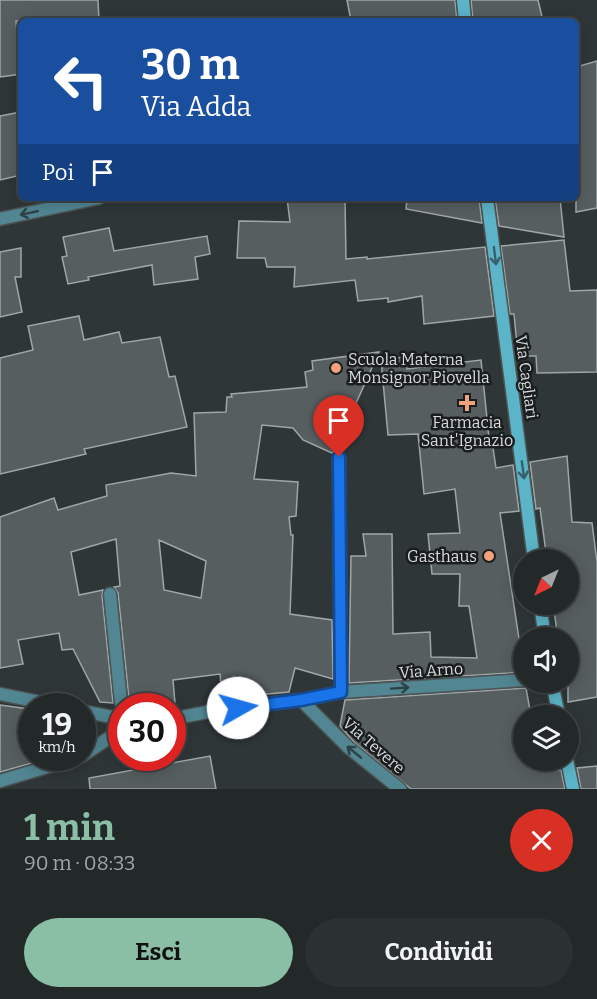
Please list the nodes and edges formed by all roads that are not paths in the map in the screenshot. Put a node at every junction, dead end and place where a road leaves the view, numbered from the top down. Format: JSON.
{"nodes":[{"id":1,"x":463,"y":0,"type":"edge"},
{"id":2,"x":465,"y":18,"type":"edge"},
{"id":3,"x":85,"y":201,"type":"edge"},
{"id":4,"x":487,"y":201,"type":"edge"},
{"id":5,"x":0,"y":219,"type":"edge"},
{"id":6,"x":339,"y":457,"type":"dead end"},
{"id":7,"x":533,"y":549,"type":"edge"},
{"id":8,"x":110,"y":594,"type":"dead end"},
{"id":9,"x":513,"y":681,"type":"edge"},
{"id":10,"x":341,"y":692,"type":"junction"},
{"id":11,"x":120,"y":693,"type":"edge"},
{"id":12,"x":0,"y":694,"type":"edge"},
{"id":13,"x":18,"y":698,"type":"edge"},
{"id":14,"x":301,"y":700,"type":"junction"},
{"id":15,"x":186,"y":716,"type":"edge"},
{"id":16,"x":33,"y":771,"type":"edge"},
{"id":17,"x":569,"y":771,"type":"edge"},
{"id":18,"x":0,"y":781,"type":"edge"},
{"id":19,"x":400,"y":789,"type":"edge"},
{"id":20,"x":573,"y":789,"type":"edge"}],
"edges":[{"from":1,"to":2,"type":"main road"},
{"from":3,"to":5,"type":"street","one_way":true},
{"from":4,"to":7,"type":"main road","name":"Via Cagliari","one_way":true},
{"from":6,"to":10,"type":"street"},
{"from":8,"to":11,"type":"street"},
{"from":10,"to":9,"type":"street","name":"Via Arno","one_way":true},
{"from":10,"to":14,"type":"street","name":"Via Tevere"},
{"from":12,"to":13,"type":"street"},
{"from":14,"to":15,"type":"street","name":"Via Tevere"},
{"from":19,"to":14,"type":"street","name":"Via Tevere","one_way":true},
{"from":16,"to":18,"type":"street"},
{"from":17,"to":20,"type":"main road"}]}
